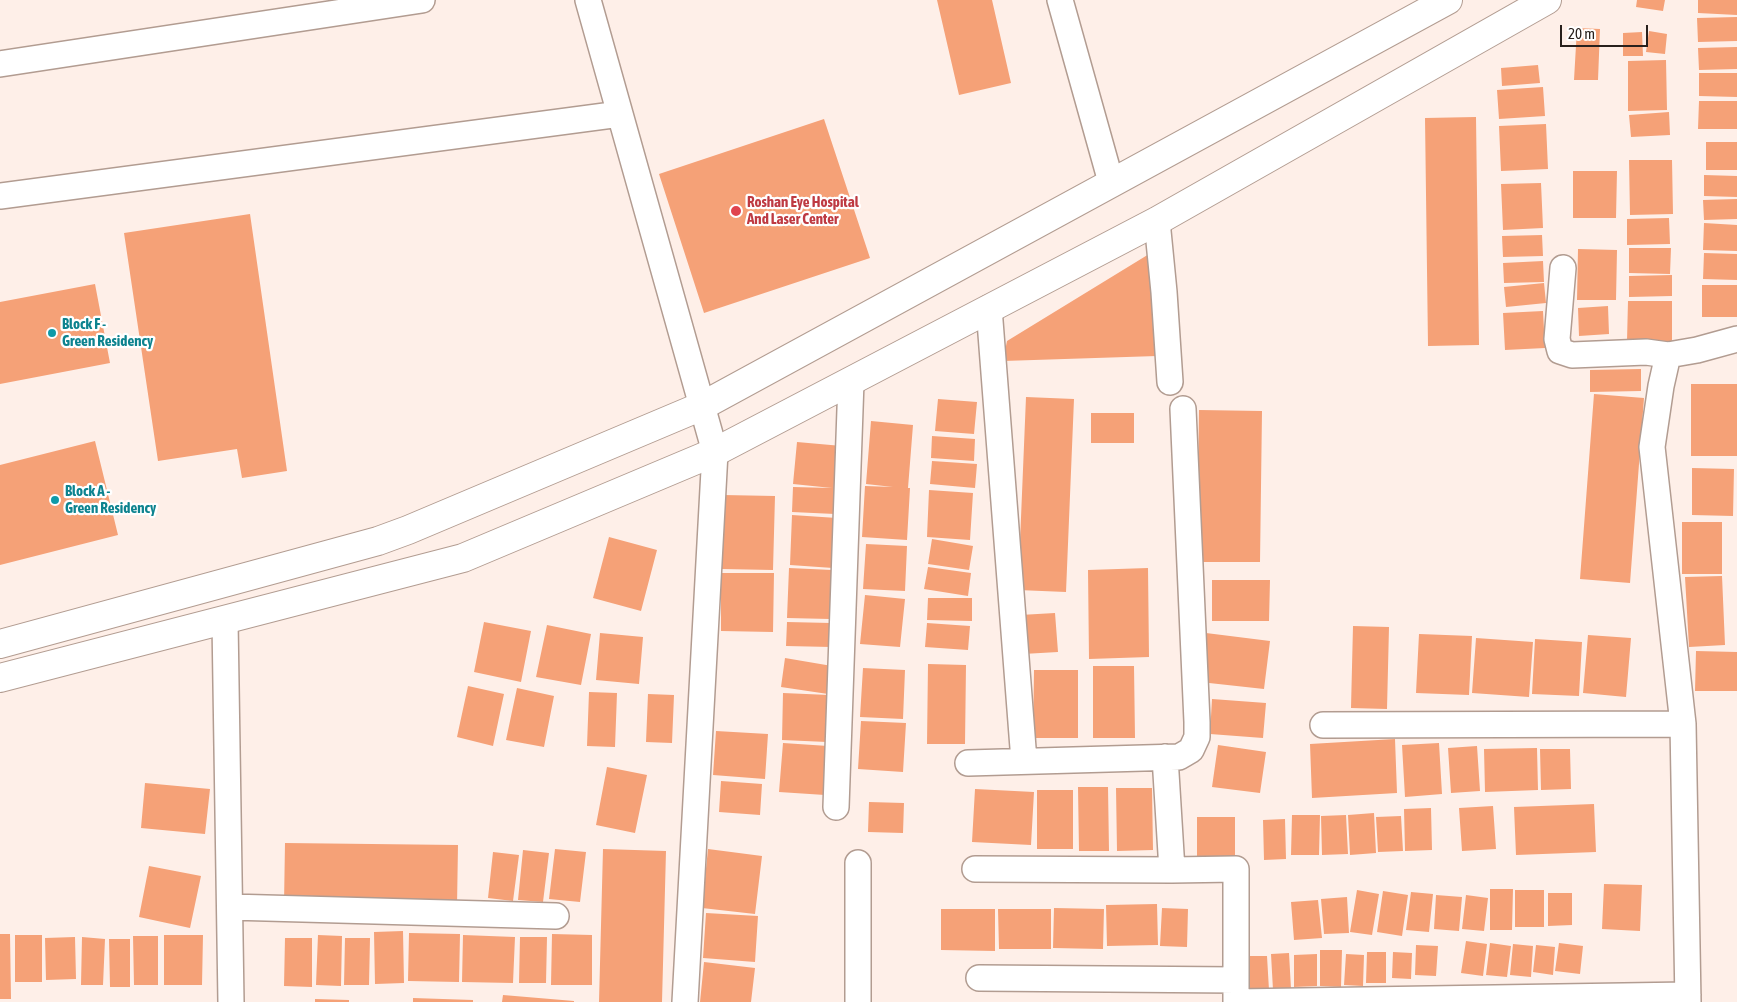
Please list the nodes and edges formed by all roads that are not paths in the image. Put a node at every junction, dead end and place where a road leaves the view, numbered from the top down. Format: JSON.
{"nodes":[{"id":1,"x":422,"y":0,"type":"edge"},
{"id":2,"x":588,"y":0,"type":"edge"},
{"id":3,"x":1060,"y":0,"type":"edge"},
{"id":4,"x":1448,"y":0,"type":"edge"},
{"id":5,"x":1547,"y":0,"type":"edge"},
{"id":6,"x":0,"y":64,"type":"edge"},
{"id":7,"x":620,"y":114,"type":"junction"},
{"id":8,"x":1112,"y":182,"type":"junction"},
{"id":9,"x":0,"y":196,"type":"edge"},
{"id":10,"x":1157,"y":221,"type":"junction"},
{"id":11,"x":1562,"y":268,"type":"dead end"},
{"id":12,"x":989,"y":308,"type":"junction"},
{"id":13,"x":1737,"y":339,"type":"edge"},
{"id":14,"x":1668,"y":355,"type":"junction"},
{"id":15,"x":851,"y":381,"type":"junction"},
{"id":16,"x":1170,"y":382,"type":"dead end"},
{"id":17,"x":702,"y":406,"type":"junction"},
{"id":18,"x":1183,"y":409,"type":"dead end"},
{"id":19,"x":715,"y":452,"type":"junction"},
{"id":20,"x":225,"y":621,"type":"junction"},
{"id":21,"x":0,"y":644,"type":"edge"},
{"id":22,"x":0,"y":678,"type":"edge"},
{"id":23,"x":1683,"y":724,"type":"junction"},
{"id":24,"x":1323,"y":725,"type":"dead end"},
{"id":25,"x":1165,"y":757,"type":"junction"},
{"id":26,"x":1024,"y":761,"type":"junction"},
{"id":27,"x":968,"y":763,"type":"dead end"},
{"id":28,"x":836,"y":807,"type":"dead end"},
{"id":29,"x":858,"y":862,"type":"dead end"},
{"id":30,"x":975,"y":869,"type":"dead end"},
{"id":31,"x":1172,"y":870,"type":"junction"},
{"id":32,"x":230,"y":907,"type":"junction"},
{"id":33,"x":556,"y":916,"type":"dead end"},
{"id":34,"x":979,"y":978,"type":"dead end"},
{"id":35,"x":1236,"y":994,"type":"edge"},
{"id":36,"x":1688,"y":998,"type":"edge"},
{"id":37,"x":231,"y":1002,"type":"edge"},
{"id":38,"x":686,"y":1002,"type":"edge"},
{"id":39,"x":858,"y":1002,"type":"edge"}],
"edges":[{"from":1,"to":6,"type":"street"},
{"from":2,"to":7,"type":"street"},
{"from":3,"to":8,"type":"street"},
{"from":4,"to":8,"type":"street"},
{"from":5,"to":10,"type":"street"},
{"from":7,"to":9,"type":"street"},
{"from":7,"to":17,"type":"street"},
{"from":8,"to":17,"type":"street"},
{"from":10,"to":12,"type":"street"},
{"from":10,"to":16,"type":"street"},
{"from":11,"to":14,"type":"street"},
{"from":12,"to":15,"type":"street"},
{"from":12,"to":26,"type":"street"},
{"from":13,"to":14,"type":"street"},
{"from":14,"to":23,"type":"street"},
{"from":15,"to":19,"type":"street"},
{"from":15,"to":28,"type":"street"},
{"from":17,"to":19,"type":"street"},
{"from":17,"to":21,"type":"street"},
{"from":18,"to":25,"type":"street"},
{"from":19,"to":20,"type":"street"},
{"from":19,"to":38,"type":"street"},
{"from":20,"to":22,"type":"street"},
{"from":20,"to":32,"type":"street"},
{"from":23,"to":24,"type":"street"},
{"from":23,"to":36,"type":"street"},
{"from":25,"to":26,"type":"street"},
{"from":25,"to":31,"type":"street"},
{"from":26,"to":27,"type":"street"},
{"from":29,"to":39,"type":"street"},
{"from":30,"to":31,"type":"street"},
{"from":31,"to":35,"type":"street"},
{"from":32,"to":33,"type":"street"},
{"from":32,"to":37,"type":"street"},
{"from":34,"to":35,"type":"street"},
{"from":35,"to":36,"type":"street"}]}
